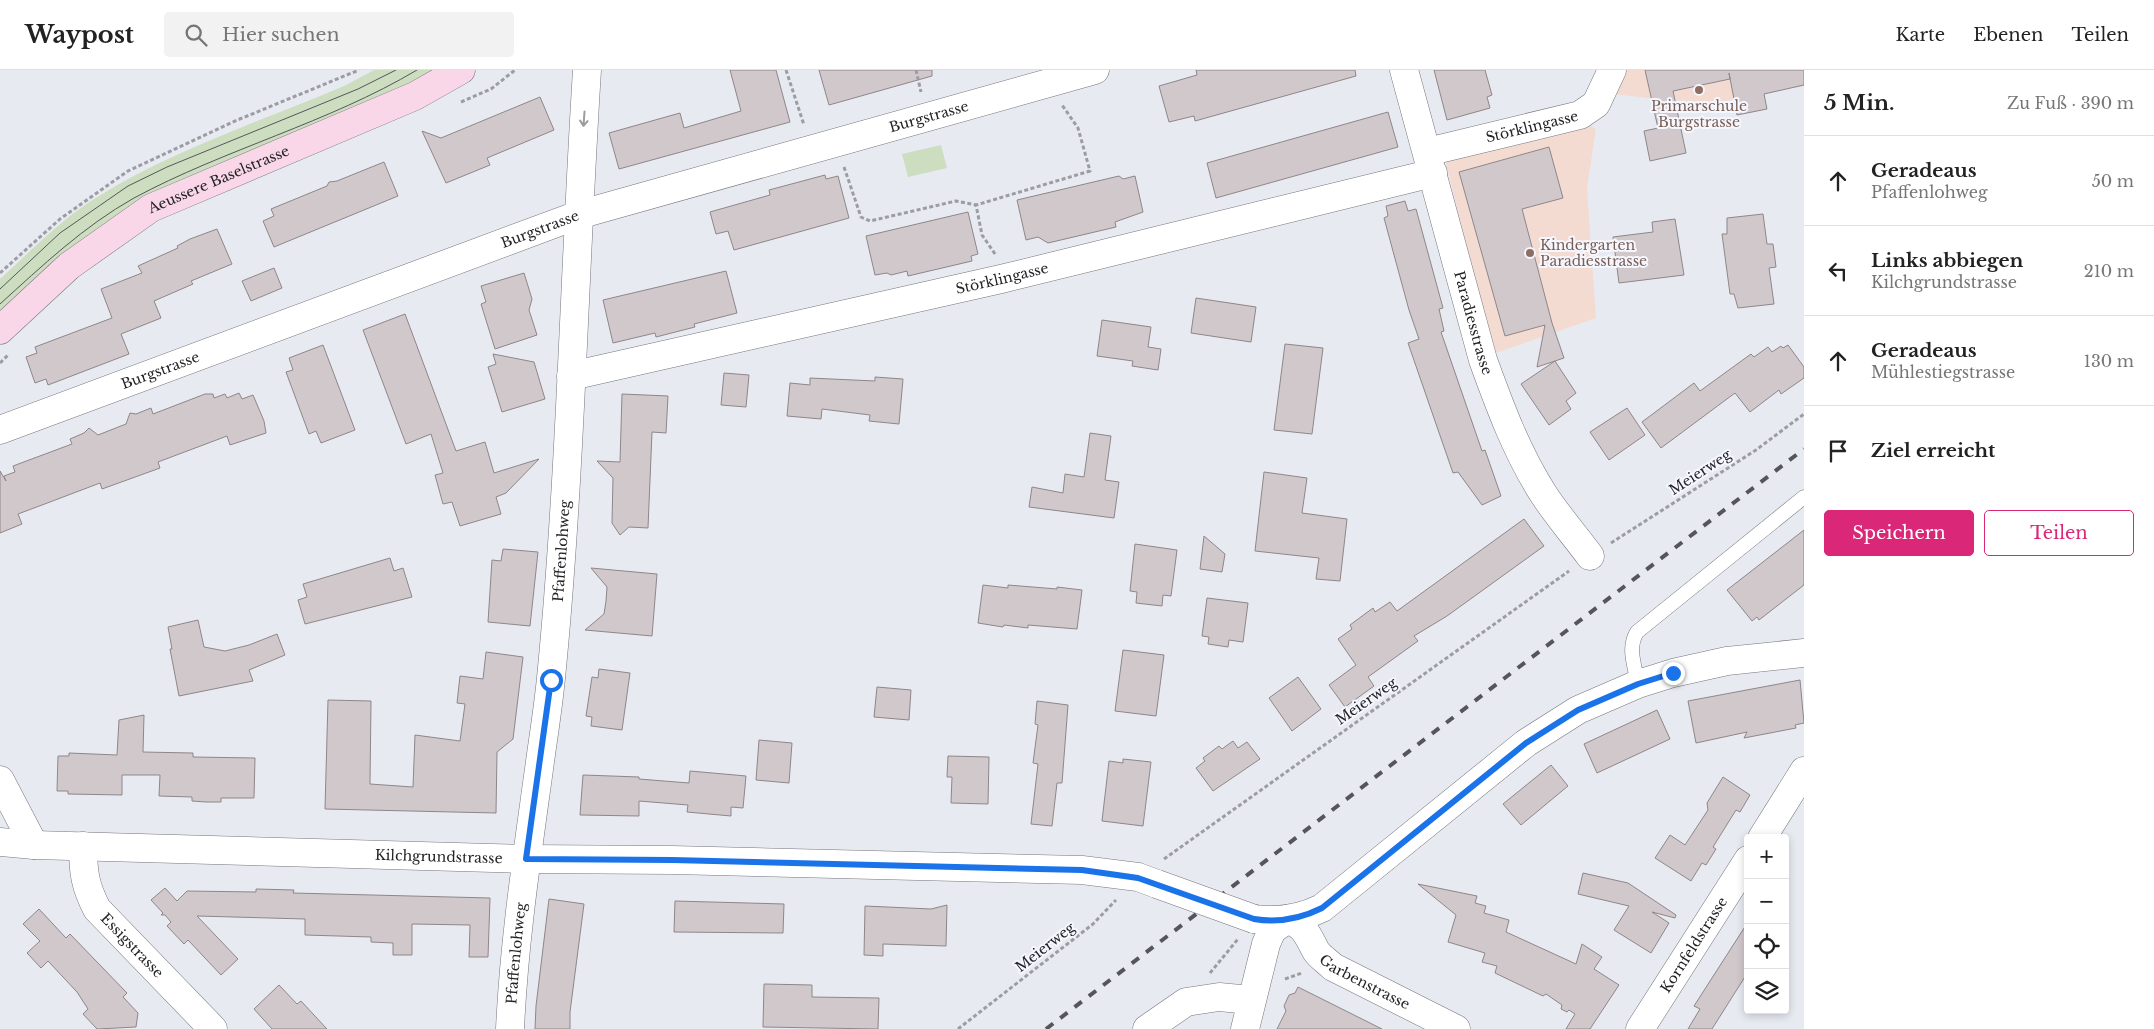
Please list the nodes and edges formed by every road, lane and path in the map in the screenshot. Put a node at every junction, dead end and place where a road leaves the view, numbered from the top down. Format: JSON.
{"nodes":[{"id":1,"x":358,"y":70,"type":"edge"},
{"id":2,"x":461,"y":70,"type":"edge"},
{"id":3,"x":515,"y":70,"type":"edge"},
{"id":4,"x":587,"y":70,"type":"edge"},
{"id":5,"x":786,"y":70,"type":"edge"},
{"id":6,"x":1095,"y":70,"type":"edge"},
{"id":7,"x":1404,"y":70,"type":"edge"},
{"id":8,"x":1612,"y":70,"type":"edge"},
{"id":9,"x":1058,"y":100,"type":"dead end"},
{"id":10,"x":457,"y":104,"type":"dead end"},
{"id":11,"x":824,"y":146,"type":"junction"},
{"id":12,"x":1430,"y":162,"type":"junction"},
{"id":13,"x":976,"y":205,"type":"junction"},
{"id":14,"x":578,"y":215,"type":"junction"},
{"id":15,"x":0,"y":273,"type":"edge"},
{"id":16,"x":1001,"y":279,"type":"junction"},
{"id":17,"x":7,"y":340,"type":"edge"},
{"id":18,"x":0,"y":363,"type":"edge"},
{"id":19,"x":571,"y":376,"type":"junction"},
{"id":20,"x":1804,"y":414,"type":"edge"},
{"id":21,"x":0,"y":430,"type":"edge"},
{"id":22,"x":1804,"y":496,"type":"edge"},
{"id":23,"x":1590,"y":556,"type":"junction"},
{"id":24,"x":1804,"y":653,"type":"edge"},
{"id":25,"x":1638,"y":684,"type":"junction"},
{"id":26,"x":1804,"y":772,"type":"edge"},
{"id":27,"x":0,"y":780,"type":"edge"},
{"id":28,"x":1765,"y":834,"type":"edge"},
{"id":29,"x":0,"y":842,"type":"edge"},
{"id":30,"x":34,"y":845,"type":"junction"},
{"id":31,"x":84,"y":846,"type":"junction"},
{"id":32,"x":526,"y":859,"type":"junction"},
{"id":33,"x":1744,"y":866,"type":"edge"},
{"id":34,"x":1147,"y":881,"type":"junction"},
{"id":35,"x":1254,"y":919,"type":"junction"},
{"id":36,"x":1288,"y":919,"type":"junction"},
{"id":37,"x":1251,"y":1000,"type":"junction"},
{"id":38,"x":1186,"y":1002,"type":"junction"},
{"id":39,"x":212,"y":1029,"type":"edge"},
{"id":40,"x":510,"y":1029,"type":"edge"},
{"id":41,"x":958,"y":1029,"type":"edge"},
{"id":42,"x":1147,"y":1029,"type":"edge"},
{"id":43,"x":1244,"y":1029,"type":"edge"},
{"id":44,"x":1456,"y":1029,"type":"edge"},
{"id":45,"x":1640,"y":1029,"type":"edge"}],
"edges":[{"from":1,"to":15,"type":"path"},
{"from":2,"to":17,"type":"main road","name":"Aeussere Baselstrasse"},
{"from":3,"to":10,"type":"path"},
{"from":4,"to":14,"type":"street","name":"Pfaffenlohweg","one_way":true},
{"from":5,"to":11,"type":"path"},
{"from":6,"to":11,"type":"street","name":"Burgstrasse"},
{"from":7,"to":12,"type":"street","name":"Paradiesstrasse"},
{"from":8,"to":12,"type":"street","name":"Störklingasse"},
{"from":9,"to":13,"type":"path"},
{"from":11,"to":13,"type":"path"},
{"from":11,"to":14,"type":"street","name":"Burgstrasse"},
{"from":12,"to":16,"type":"street","name":"Störklingasse"},
{"from":12,"to":23,"type":"street","name":"Paradiesstrasse"},
{"from":13,"to":16,"type":"path"},
{"from":14,"to":19,"type":"street","name":"Pfaffenlohweg"},
{"from":14,"to":21,"type":"street","name":"Burgstrasse"},
{"from":16,"to":19,"type":"street","name":"Störklingasse"},
{"from":17,"to":18,"type":"path"},
{"from":19,"to":32,"type":"street","name":"Pfaffenlohweg"},
{"from":20,"to":23,"type":"path","name":"Meierweg"},
{"from":22,"to":25,"type":"lane"},
{"from":23,"to":34,"type":"path","name":"Meierweg"},
{"from":24,"to":25,"type":"street","name":"Kilchgrundstrasse"},
{"from":25,"to":36,"type":"street","name":"Kilchgrundstrasse"},
{"from":26,"to":28,"type":"street"},
{"from":27,"to":30,"type":"street"},
{"from":29,"to":30,"type":"street","name":"Kilchgrundstrasse"},
{"from":30,"to":31,"type":"street","name":"Kilchgrundstrasse"},
{"from":31,"to":32,"type":"street","name":"Kilchgrundstrasse"},
{"from":31,"to":39,"type":"street","name":"Essigstrasse"},
{"from":32,"to":34,"type":"street","name":"Kilchgrundstrasse"},
{"from":32,"to":40,"type":"street","name":"Pfaffenlohweg"},
{"from":33,"to":45,"type":"street","name":"Kornfeldstrasse"},
{"from":34,"to":35,"type":"street","name":"Kilchgrundstrasse","bridge":true},
{"from":34,"to":41,"type":"path","name":"Meierweg"},
{"from":35,"to":36,"type":"street","name":"Kilchgrundstrasse"},
{"from":35,"to":38,"type":"path"},
{"from":36,"to":37,"type":"street"},
{"from":36,"to":44,"type":"street","name":"Garbenstrasse"},
{"from":37,"to":38,"type":"street"},
{"from":37,"to":43,"type":"street"},
{"from":38,"to":42,"type":"street"}]}
